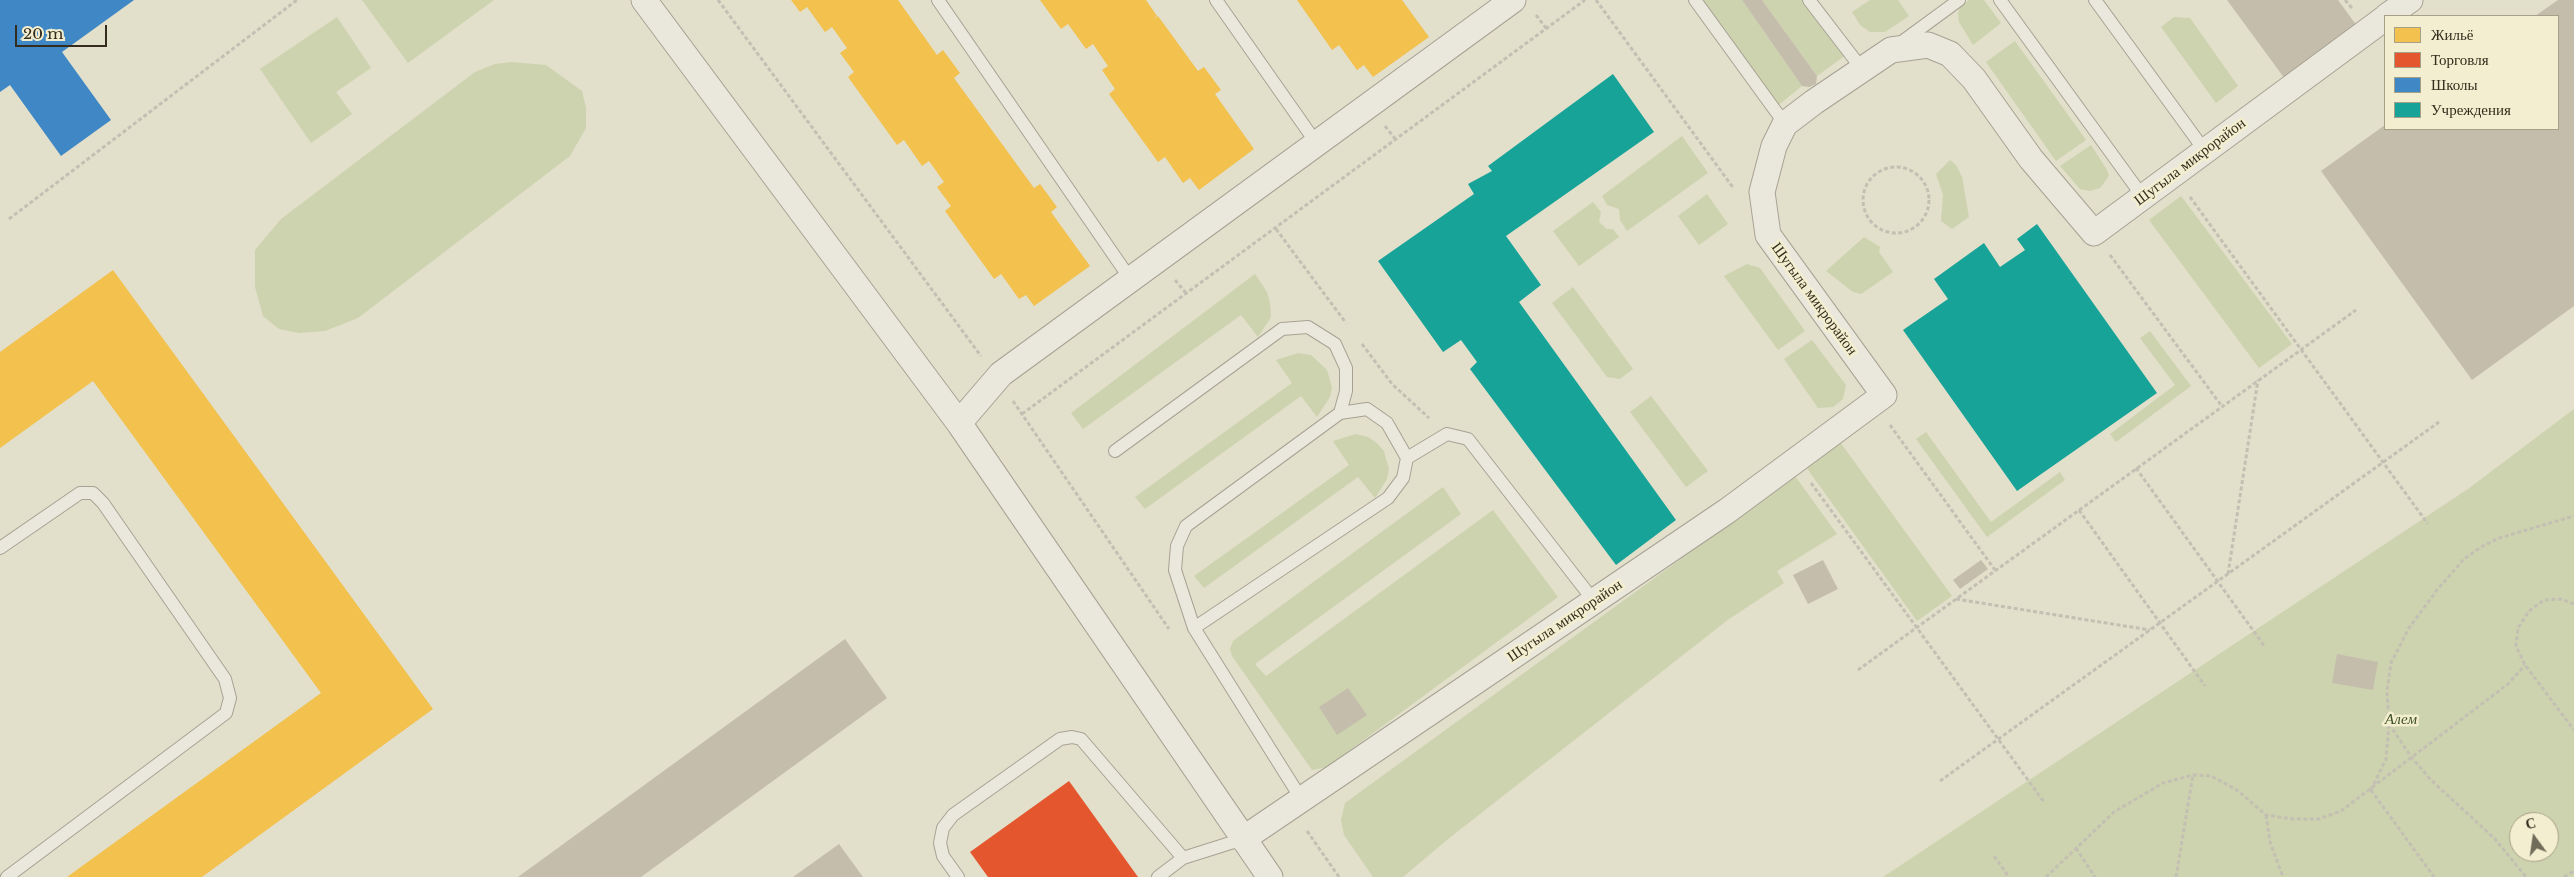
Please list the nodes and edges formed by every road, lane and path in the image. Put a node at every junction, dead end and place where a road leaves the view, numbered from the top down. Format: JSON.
{"nodes":[{"id":1,"x":297,"y":0,"type":"edge"},
{"id":2,"x":644,"y":0,"type":"edge"},
{"id":3,"x":718,"y":0,"type":"edge"},
{"id":4,"x":938,"y":0,"type":"edge"},
{"id":5,"x":1216,"y":0,"type":"edge"},
{"id":6,"x":1585,"y":0,"type":"edge"},
{"id":7,"x":1596,"y":0,"type":"edge"},
{"id":8,"x":1695,"y":0,"type":"edge"},
{"id":9,"x":1809,"y":0,"type":"edge"},
{"id":10,"x":1959,"y":0,"type":"edge"},
{"id":11,"x":2000,"y":0,"type":"edge"},
{"id":12,"x":2095,"y":0,"type":"edge"},
{"id":13,"x":2410,"y":0,"type":"edge"},
{"id":14,"x":1500,"y":4,"type":"edge"},
{"id":15,"x":2389,"y":15,"type":"edge"},
{"id":16,"x":2384,"y":18,"type":"edge"},
{"id":17,"x":1891,"y":50,"type":"junction"},
{"id":18,"x":1862,"y":69,"type":"junction"},
{"id":19,"x":1785,"y":124,"type":"junction"},
{"id":20,"x":1317,"y":144,"type":"junction"},
{"id":21,"x":2205,"y":150,"type":"junction"},
{"id":22,"x":1887,"y":168,"type":"joint"},
{"id":23,"x":2173,"y":174,"type":"junction"},
{"id":24,"x":1739,"y":196,"type":"dead end"},
{"id":25,"x":2143,"y":197,"type":"junction"},
{"id":26,"x":9,"y":219,"type":"dead end"},
{"id":27,"x":2094,"y":233,"type":"junction"},
{"id":28,"x":1131,"y":280,"type":"junction"},
{"id":29,"x":2356,"y":310,"type":"dead end"},
{"id":30,"x":2300,"y":349,"type":"junction"},
{"id":31,"x":998,"y":379,"type":"junction"},
{"id":32,"x":2258,"y":380,"type":"junction"},
{"id":33,"x":1873,"y":403,"type":"junction"},
{"id":34,"x":2221,"y":405,"type":"junction"},
{"id":35,"x":1340,"y":413,"type":"junction"},
{"id":36,"x":1022,"y":414,"type":"dead end"},
{"id":37,"x":2439,"y":422,"type":"dead end"},
{"id":38,"x":959,"y":423,"type":"junction"},
{"id":39,"x":1115,"y":451,"type":"dead end"},
{"id":40,"x":1407,"y":458,"type":"junction"},
{"id":41,"x":1794,"y":460,"type":"junction"},
{"id":42,"x":2383,"y":461,"type":"junction"},
{"id":43,"x":2136,"y":468,"type":"junction"},
{"id":44,"x":2079,"y":510,"type":"junction"},
{"id":45,"x":2574,"y":516,"type":"edge"},
{"id":46,"x":2428,"y":524,"type":"dead end"},
{"id":47,"x":0,"y":548,"type":"edge"},
{"id":48,"x":1996,"y":570,"type":"junction"},
{"id":49,"x":2228,"y":574,"type":"junction"},
{"id":50,"x":2219,"y":580,"type":"junction"},
{"id":51,"x":1956,"y":599,"type":"junction"},
{"id":52,"x":1594,"y":601,"type":"junction"},
{"id":53,"x":2574,"y":604,"type":"edge"},
{"id":54,"x":2160,"y":622,"type":"junction"},
{"id":55,"x":1194,"y":628,"type":"junction"},
{"id":56,"x":1915,"y":628,"type":"junction"},
{"id":57,"x":2150,"y":630,"type":"junction"},
{"id":58,"x":2265,"y":646,"type":"dead end"},
{"id":59,"x":2524,"y":665,"type":"junction"},
{"id":60,"x":1858,"y":670,"type":"dead end"},
{"id":61,"x":2205,"y":686,"type":"dead end"},
{"id":62,"x":2388,"y":724,"type":"junction"},
{"id":63,"x":2574,"y":730,"type":"edge"},
{"id":64,"x":1997,"y":740,"type":"junction"},
{"id":65,"x":2412,"y":758,"type":"junction"},
{"id":66,"x":2193,"y":775,"type":"junction"},
{"id":67,"x":1940,"y":781,"type":"dead end"},
{"id":68,"x":2371,"y":790,"type":"junction"},
{"id":69,"x":1302,"y":800,"type":"junction"},
{"id":70,"x":2044,"y":802,"type":"dead end"},
{"id":71,"x":2266,"y":815,"type":"junction"},
{"id":72,"x":1243,"y":839,"type":"junction"},
{"id":73,"x":2076,"y":848,"type":"junction"},
{"id":74,"x":1994,"y":856,"type":"dead end"},
{"id":75,"x":1183,"y":858,"type":"junction"},
{"id":76,"x":2574,"y":871,"type":"edge"},
{"id":77,"x":7,"y":877,"type":"edge"},
{"id":78,"x":958,"y":877,"type":"edge"},
{"id":79,"x":1158,"y":877,"type":"edge"},
{"id":80,"x":1270,"y":877,"type":"edge"},
{"id":81,"x":2009,"y":877,"type":"edge"},
{"id":82,"x":2046,"y":877,"type":"edge"},
{"id":83,"x":2095,"y":877,"type":"edge"},
{"id":84,"x":2176,"y":877,"type":"edge"},
{"id":85,"x":2283,"y":877,"type":"edge"},
{"id":86,"x":2434,"y":877,"type":"edge"},
{"id":87,"x":2526,"y":877,"type":"edge"},
{"id":88,"x":2564,"y":877,"type":"edge"}],
"edges":[{"from":1,"to":26,"type":"path"},
{"from":2,"to":38,"type":"street"},
{"from":3,"to":31,"type":"path"},
{"from":4,"to":28,"type":"lane"},
{"from":5,"to":20,"type":"lane"},
{"from":6,"to":36,"type":"path"},
{"from":7,"to":24,"type":"path"},
{"from":8,"to":19,"type":"lane"},
{"from":9,"to":18,"type":"lane"},
{"from":10,"to":17,"type":"lane"},
{"from":11,"to":25,"type":"lane"},
{"from":12,"to":21,"type":"lane"},
{"from":13,"to":15,"type":"street","name":"Шугыла микрорайон"},
{"from":14,"to":20,"type":"street"},
{"from":16,"to":21,"type":"street","name":"Шугыла микрорайон"},
{"from":17,"to":18,"type":"street","name":"Шугыла микрорайон"},
{"from":17,"to":27,"type":"street","name":"Шугыла микрорайон"},
{"from":18,"to":19,"type":"street","name":"Шугыла микрорайон"},
{"from":19,"to":33,"type":"street","name":"Шугыла микрорайон"},
{"from":20,"to":28,"type":"street"},
{"from":21,"to":23,"type":"street","name":"Шугыла микрорайон"},
{"from":22,"to":22,"type":"path"},
{"from":23,"to":25,"type":"street","name":"Шугыла микрорайон"},
{"from":23,"to":30,"type":"path"},
{"from":25,"to":27,"type":"street","name":"Шугыла микрорайон"},
{"from":27,"to":34,"type":"path"},
{"from":28,"to":31,"type":"street"},
{"from":29,"to":30,"type":"path"},
{"from":30,"to":32,"type":"path"},
{"from":30,"to":42,"type":"path"},
{"from":31,"to":38,"type":"street"},
{"from":32,"to":34,"type":"path"},
{"from":32,"to":49,"type":"path"},
{"from":33,"to":41,"type":"street","name":"Шугыла микрорайон"},
{"from":33,"to":48,"type":"path"},
{"from":34,"to":43,"type":"path"},
{"from":35,"to":39,"type":"lane"},
{"from":35,"to":40,"type":"lane"},
{"from":35,"to":55,"type":"lane"},
{"from":37,"to":42,"type":"path"},
{"from":38,"to":72,"type":"street"},
{"from":40,"to":52,"type":"lane"},
{"from":40,"to":55,"type":"lane"},
{"from":41,"to":52,"type":"street","name":"Шугыла микрорайон"},
{"from":41,"to":56,"type":"path"},
{"from":42,"to":46,"type":"path"},
{"from":42,"to":49,"type":"path"},
{"from":43,"to":44,"type":"path"},
{"from":43,"to":50,"type":"path"},
{"from":44,"to":48,"type":"path"},
{"from":44,"to":54,"type":"path"},
{"from":45,"to":62,"type":"path"},
{"from":47,"to":77,"type":"lane"},
{"from":48,"to":51,"type":"path"},
{"from":49,"to":50,"type":"path"},
{"from":50,"to":54,"type":"path"},
{"from":50,"to":58,"type":"path"},
{"from":51,"to":56,"type":"path"},
{"from":51,"to":57,"type":"path"},
{"from":52,"to":69,"type":"street","name":"Шугыла микрорайон"},
{"from":53,"to":59,"type":"path"},
{"from":54,"to":57,"type":"path"},
{"from":54,"to":61,"type":"path"},
{"from":55,"to":69,"type":"lane"},
{"from":56,"to":60,"type":"path"},
{"from":56,"to":64,"type":"path"},
{"from":57,"to":64,"type":"path"},
{"from":59,"to":63,"type":"path"},
{"from":59,"to":65,"type":"path"},
{"from":62,"to":65,"type":"path"},
{"from":62,"to":68,"type":"path"},
{"from":64,"to":67,"type":"path"},
{"from":64,"to":70,"type":"path"},
{"from":65,"to":68,"type":"path"},
{"from":65,"to":87,"type":"path"},
{"from":66,"to":71,"type":"path"},
{"from":66,"to":73,"type":"path"},
{"from":66,"to":84,"type":"path"},
{"from":68,"to":71,"type":"path"},
{"from":68,"to":86,"type":"path"},
{"from":69,"to":72,"type":"street","name":"Шугыла микрорайон"},
{"from":71,"to":85,"type":"path"},
{"from":72,"to":75,"type":"lane"},
{"from":72,"to":80,"type":"street"},
{"from":73,"to":82,"type":"path"},
{"from":73,"to":83,"type":"path"},
{"from":74,"to":81,"type":"path"},
{"from":75,"to":78,"type":"lane"},
{"from":75,"to":79,"type":"lane"},
{"from":76,"to":88,"type":"path"}]}
